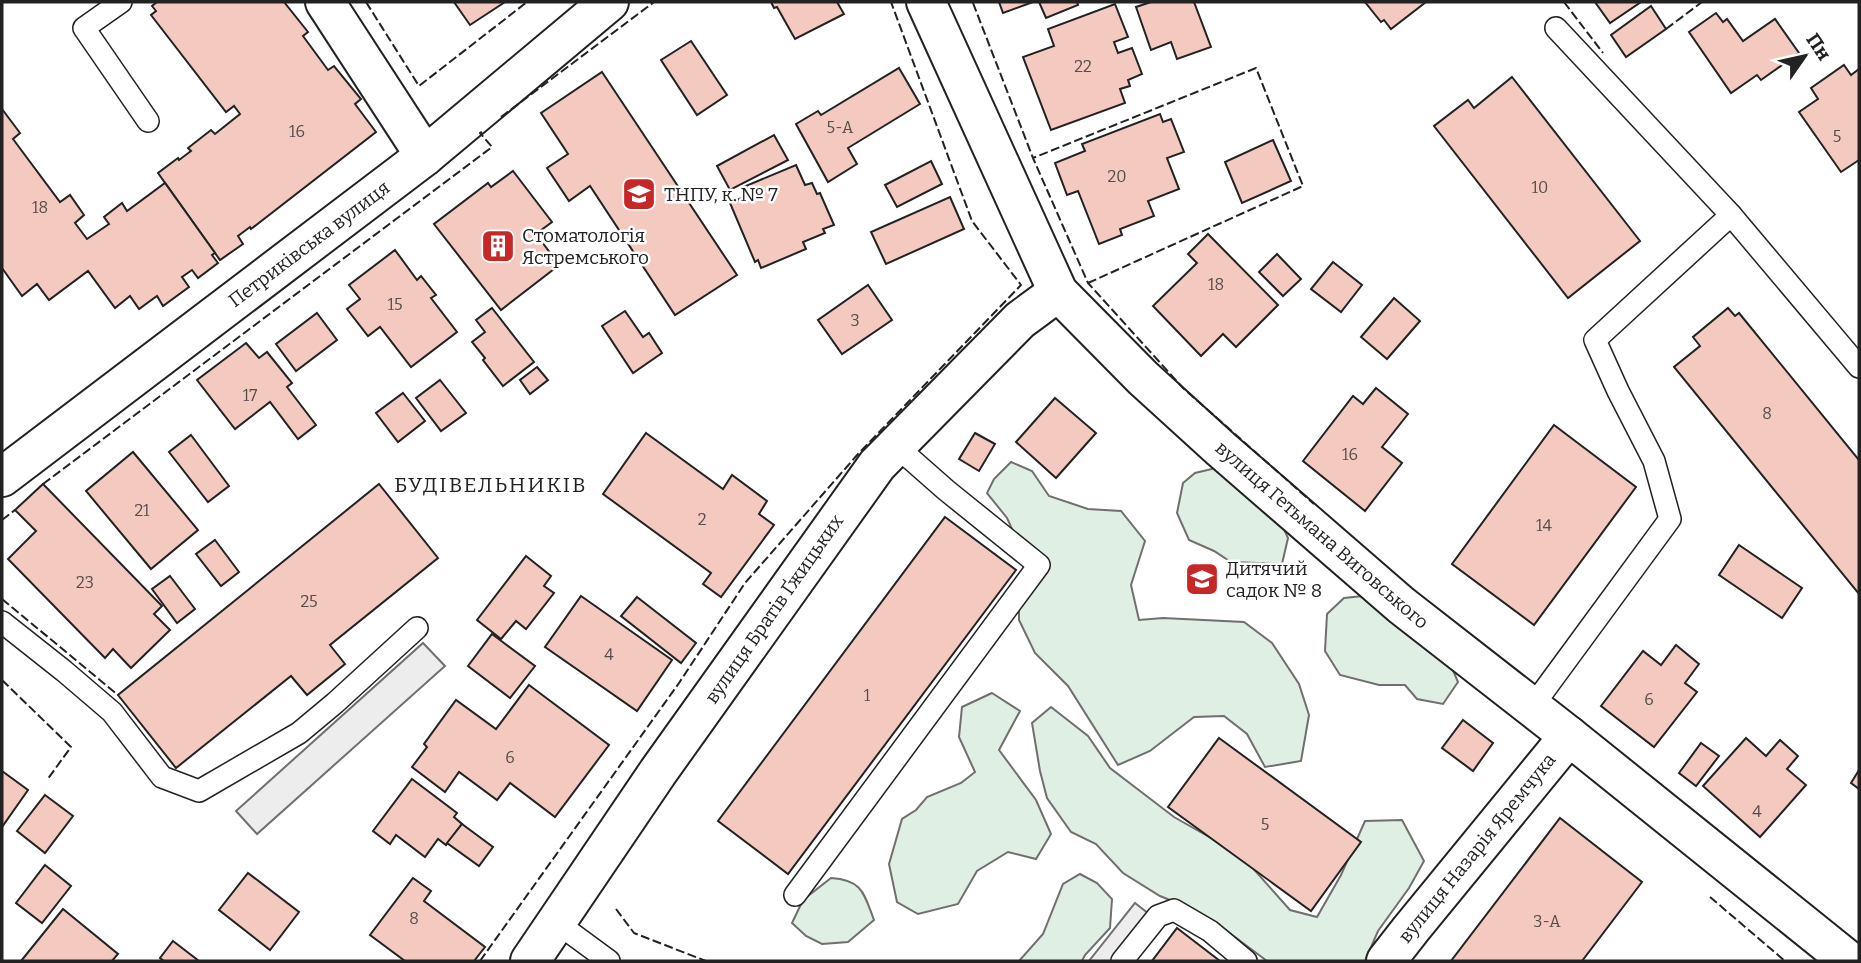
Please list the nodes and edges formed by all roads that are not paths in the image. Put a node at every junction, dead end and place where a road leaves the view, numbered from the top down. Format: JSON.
{"nodes":[{"id":1,"x":121,"y":2,"type":"edge"},
{"id":2,"x":325,"y":2,"type":"edge"},
{"id":3,"x":609,"y":2,"type":"edge"},
{"id":4,"x":926,"y":2,"type":"edge"},
{"id":5,"x":1556,"y":27,"type":"dead end"},
{"id":6,"x":148,"y":121,"type":"dead end"},
{"id":7,"x":425,"y":156,"type":"junction"},
{"id":8,"x":1731,"y":215,"type":"junction"},
{"id":9,"x":1058,"y":292,"type":"junction"},
{"id":10,"x":1859,"y":367,"type":"edge"},
{"id":11,"x":896,"y":446,"type":"junction"},
{"id":12,"x":2,"y":477,"type":"edge"},
{"id":13,"x":2,"y":622,"type":"edge"},
{"id":14,"x":416,"y":628,"type":"dead end"},
{"id":15,"x":1532,"y":707,"type":"junction"},
{"id":16,"x":1569,"y":736,"type":"junction"},
{"id":17,"x":794,"y":895,"type":"dead end"},
{"id":18,"x":556,"y":922,"type":"junction"},
{"id":19,"x":530,"y":961,"type":"edge"},
{"id":20,"x":609,"y":961,"type":"edge"},
{"id":21,"x":1122,"y":961,"type":"edge"},
{"id":22,"x":1246,"y":961,"type":"edge"},
{"id":23,"x":1386,"y":961,"type":"edge"},
{"id":24,"x":1849,"y":961,"type":"edge"}],
"edges":[{"from":1,"to":6,"type":"lane"},
{"from":2,"to":7,"type":"street"},
{"from":3,"to":7,"type":"street","name":"Петриківська вулиця"},
{"from":4,"to":9,"type":"street","name":"вулиця Гетьмана Виговського"},
{"from":5,"to":8,"type":"lane"},
{"from":7,"to":12,"type":"street","name":"Петриківська вулиця"},
{"from":8,"to":10,"type":"lane"},
{"from":8,"to":15,"type":"lane"},
{"from":9,"to":11,"type":"street","name":"вулиця Братів Ґжицьких"},
{"from":9,"to":15,"type":"street","name":"вулиця Гетьмана Виговського"},
{"from":11,"to":17,"type":"lane"},
{"from":11,"to":18,"type":"street","name":"вулиця Братів Ґжицьких"},
{"from":13,"to":14,"type":"lane"},
{"from":15,"to":16,"type":"street","name":"вулиця Гетьмана Виговського"},
{"from":16,"to":23,"type":"street","name":"вулиця Назарія Яремчука"},
{"from":16,"to":24,"type":"street","name":"вулиця Гетьмана Виговського"},
{"from":18,"to":19,"type":"street","name":"вулиця Братів Ґжицьких"},
{"from":18,"to":20,"type":"lane"},
{"from":21,"to":22,"type":"lane"}]}
